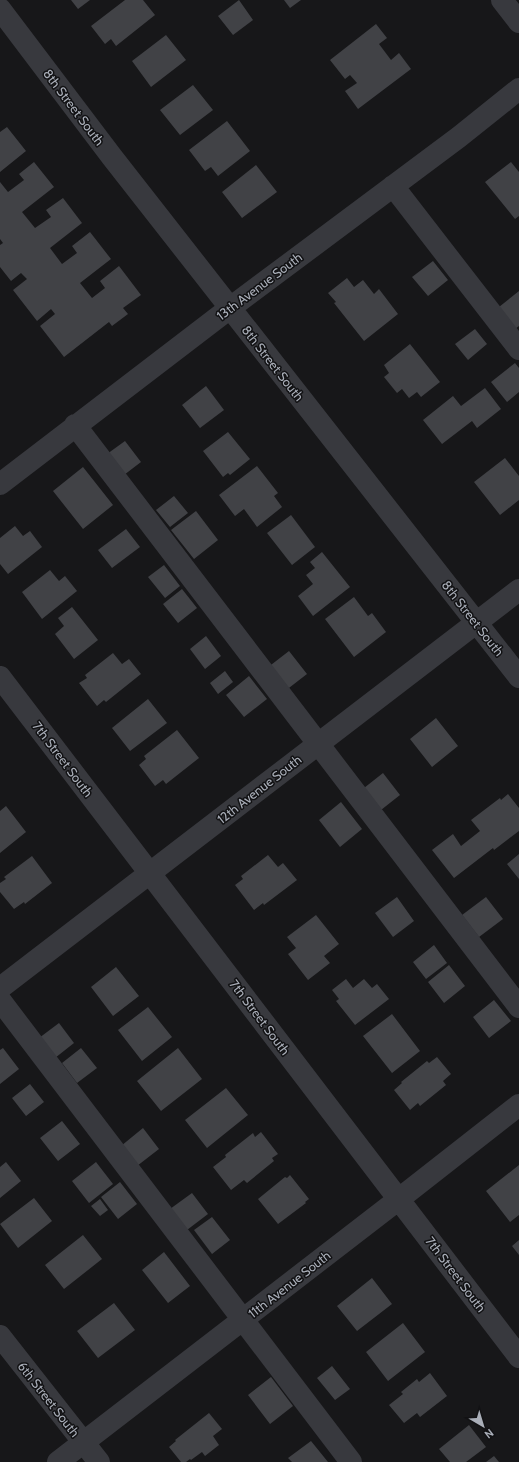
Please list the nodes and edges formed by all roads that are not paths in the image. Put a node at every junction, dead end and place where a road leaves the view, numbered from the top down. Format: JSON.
{"nodes":[{"id":1,"x":502,"y":0,"type":"edge"},
{"id":2,"x":0,"y":10,"type":"edge"},
{"id":3,"x":519,"y":22,"type":"edge"},
{"id":4,"x":519,"y":89,"type":"edge"},
{"id":5,"x":393,"y":186,"type":"junction"},
{"id":6,"x":230,"y":308,"type":"junction"},
{"id":7,"x":519,"y":349,"type":"edge"},
{"id":8,"x":75,"y":425,"type":"junction"},
{"id":9,"x":0,"y":484,"type":"edge"},
{"id":10,"x":519,"y":590,"type":"edge"},
{"id":11,"x":476,"y":623,"type":"junction"},
{"id":12,"x":0,"y":677,"type":"edge"},
{"id":13,"x":519,"y":677,"type":"edge"},
{"id":14,"x":318,"y":744,"type":"junction"},
{"id":15,"x":150,"y":873,"type":"junction"},
{"id":16,"x":0,"y":988,"type":"edge"},
{"id":17,"x":0,"y":1000,"type":"edge"},
{"id":18,"x":519,"y":1008,"type":"edge"},
{"id":19,"x":519,"y":1105,"type":"edge"},
{"id":20,"x":399,"y":1199,"type":"junction"},
{"id":21,"x":243,"y":1319,"type":"junction"},
{"id":22,"x":0,"y":1336,"type":"edge"},
{"id":23,"x":519,"y":1357,"type":"edge"},
{"id":24,"x":84,"y":1442,"type":"junction"},
{"id":25,"x":58,"y":1462,"type":"edge"},
{"id":26,"x":99,"y":1462,"type":"edge"},
{"id":27,"x":351,"y":1462,"type":"edge"}],
"edges":[{"from":1,"to":3,"type":"street"},
{"from":2,"to":6,"type":"street","name":"8th Street South"},
{"from":4,"to":5,"type":"street","name":"13th Avenue South"},
{"from":5,"to":6,"type":"street","name":"13th Avenue South"},
{"from":5,"to":7,"type":"street"},
{"from":6,"to":8,"type":"street","name":"13th Avenue South"},
{"from":6,"to":11,"type":"street","name":"8th Street South"},
{"from":8,"to":9,"type":"street","name":"13th Avenue South"},
{"from":8,"to":14,"type":"street"},
{"from":10,"to":11,"type":"street","name":"12th Avenue South"},
{"from":11,"to":13,"type":"street","name":"8th Street South"},
{"from":11,"to":14,"type":"street","name":"12th Avenue South"},
{"from":12,"to":15,"type":"street","name":"7th Street South"},
{"from":14,"to":15,"type":"street","name":"12th Avenue South"},
{"from":14,"to":18,"type":"street"},
{"from":15,"to":16,"type":"street","name":"12th Avenue South"},
{"from":15,"to":20,"type":"street","name":"7th Street South"},
{"from":17,"to":21,"type":"street"},
{"from":19,"to":20,"type":"street","name":"11th Avenue South"},
{"from":20,"to":21,"type":"street","name":"11th Avenue South"},
{"from":20,"to":23,"type":"street","name":"7th Street South"},
{"from":21,"to":24,"type":"street","name":"11th Avenue South"},
{"from":21,"to":27,"type":"street"},
{"from":22,"to":24,"type":"street","name":"6th Street South"},
{"from":24,"to":25,"type":"street","name":"11th Avenue South"},
{"from":24,"to":26,"type":"street","name":"6th Street South"}]}
